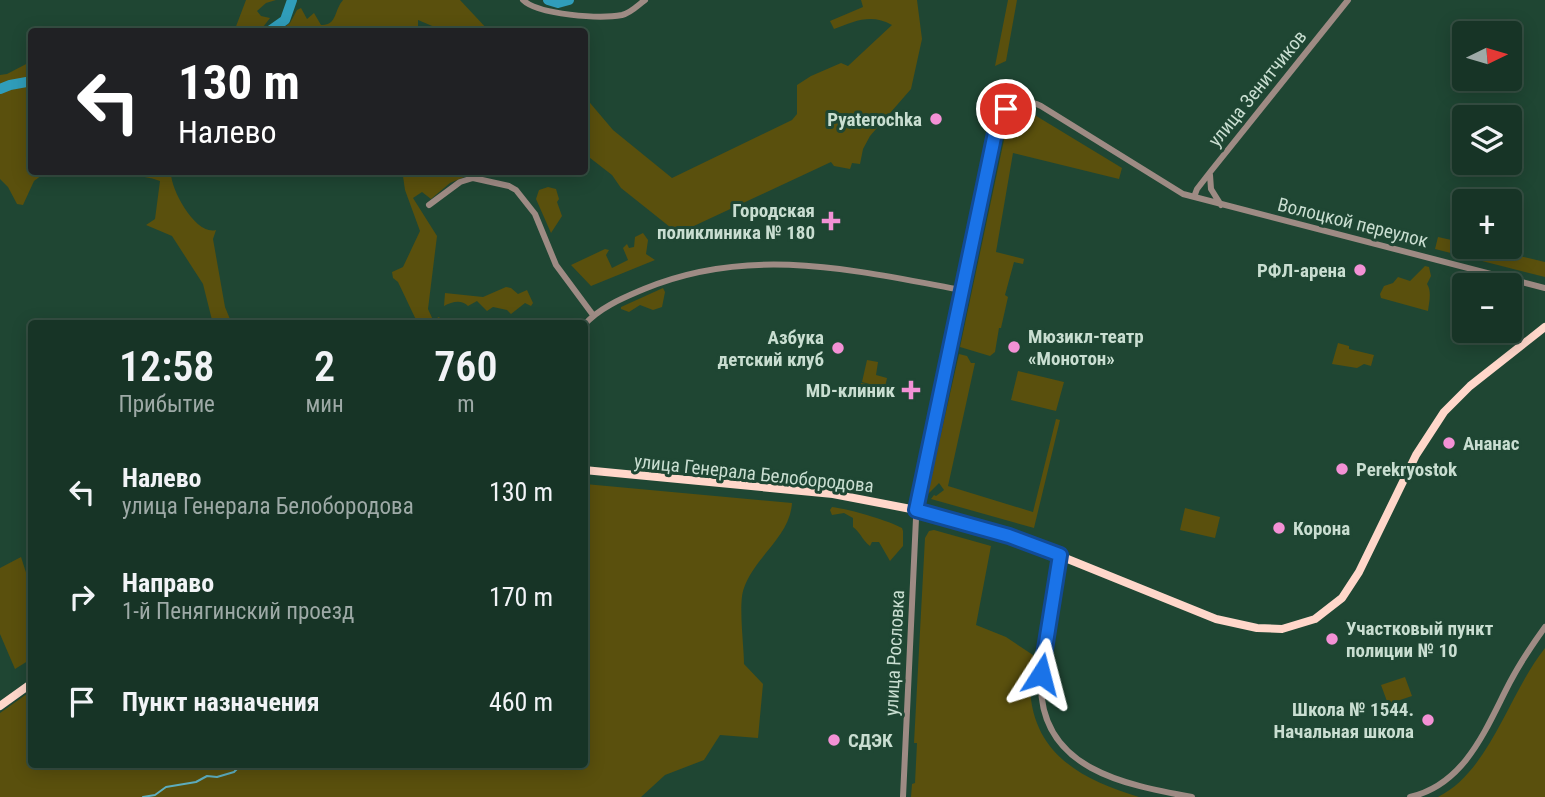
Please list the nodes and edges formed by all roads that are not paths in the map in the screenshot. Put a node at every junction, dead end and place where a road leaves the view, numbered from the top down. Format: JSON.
{"nodes":[{"id":1,"x":523,"y":0,"type":"edge"},
{"id":2,"x":645,"y":0,"type":"edge"},
{"id":3,"x":1348,"y":0,"type":"edge"},
{"id":4,"x":1211,"y":171,"type":"junction"},
{"id":5,"x":1194,"y":197,"type":"junction"},
{"id":6,"x":429,"y":205,"type":"dead end"},
{"id":7,"x":1221,"y":205,"type":"junction"},
{"id":8,"x":1545,"y":288,"type":"edge"},
{"id":9,"x":962,"y":290,"type":"junction"},
{"id":10,"x":593,"y":316,"type":"junction"},
{"id":11,"x":588,"y":321,"type":"edge"},
{"id":12,"x":1545,"y":327,"type":"edge"},
{"id":13,"x":588,"y":470,"type":"edge"},
{"id":14,"x":916,"y":510,"type":"junction"},
{"id":15,"x":1060,"y":555,"type":"junction"},
{"id":16,"x":1545,"y":627,"type":"edge"},
{"id":17,"x":28,"y":686,"type":"edge"},
{"id":18,"x":0,"y":706,"type":"edge"},
{"id":19,"x":902,"y":797,"type":"edge"},
{"id":20,"x":1192,"y":797,"type":"edge"},
{"id":21,"x":1410,"y":797,"type":"edge"}],
"edges":[{"from":1,"to":2,"type":"street"},
{"from":3,"to":4,"type":"street","name":"улица Зенитчиков"},
{"from":4,"to":5,"type":"street","name":"улица Зенитчиков"},
{"from":4,"to":7,"type":"street"},
{"from":5,"to":7,"type":"street","name":"Волоцкой переулок"},
{"from":5,"to":9,"type":"street","name":"Волоцкой переулок"},
{"from":6,"to":10,"type":"street"},
{"from":7,"to":8,"type":"street","name":"Волоцкой переулок"},
{"from":9,"to":10,"type":"street"},
{"from":9,"to":14,"type":"street","name":"улица Рословка"},
{"from":10,"to":11,"type":"street"},
{"from":12,"to":15,"type":"main road","name":"улица Генерала Белобородова"},
{"from":13,"to":14,"type":"main road","name":"улица Генерала Белобородова"},
{"from":14,"to":15,"type":"main road","name":"улица Генерала Белобородова"},
{"from":14,"to":19,"type":"street","name":"улица Рословка"},
{"from":15,"to":20,"type":"street"},
{"from":16,"to":21,"type":"street"},
{"from":17,"to":18,"type":"main road"}]}
